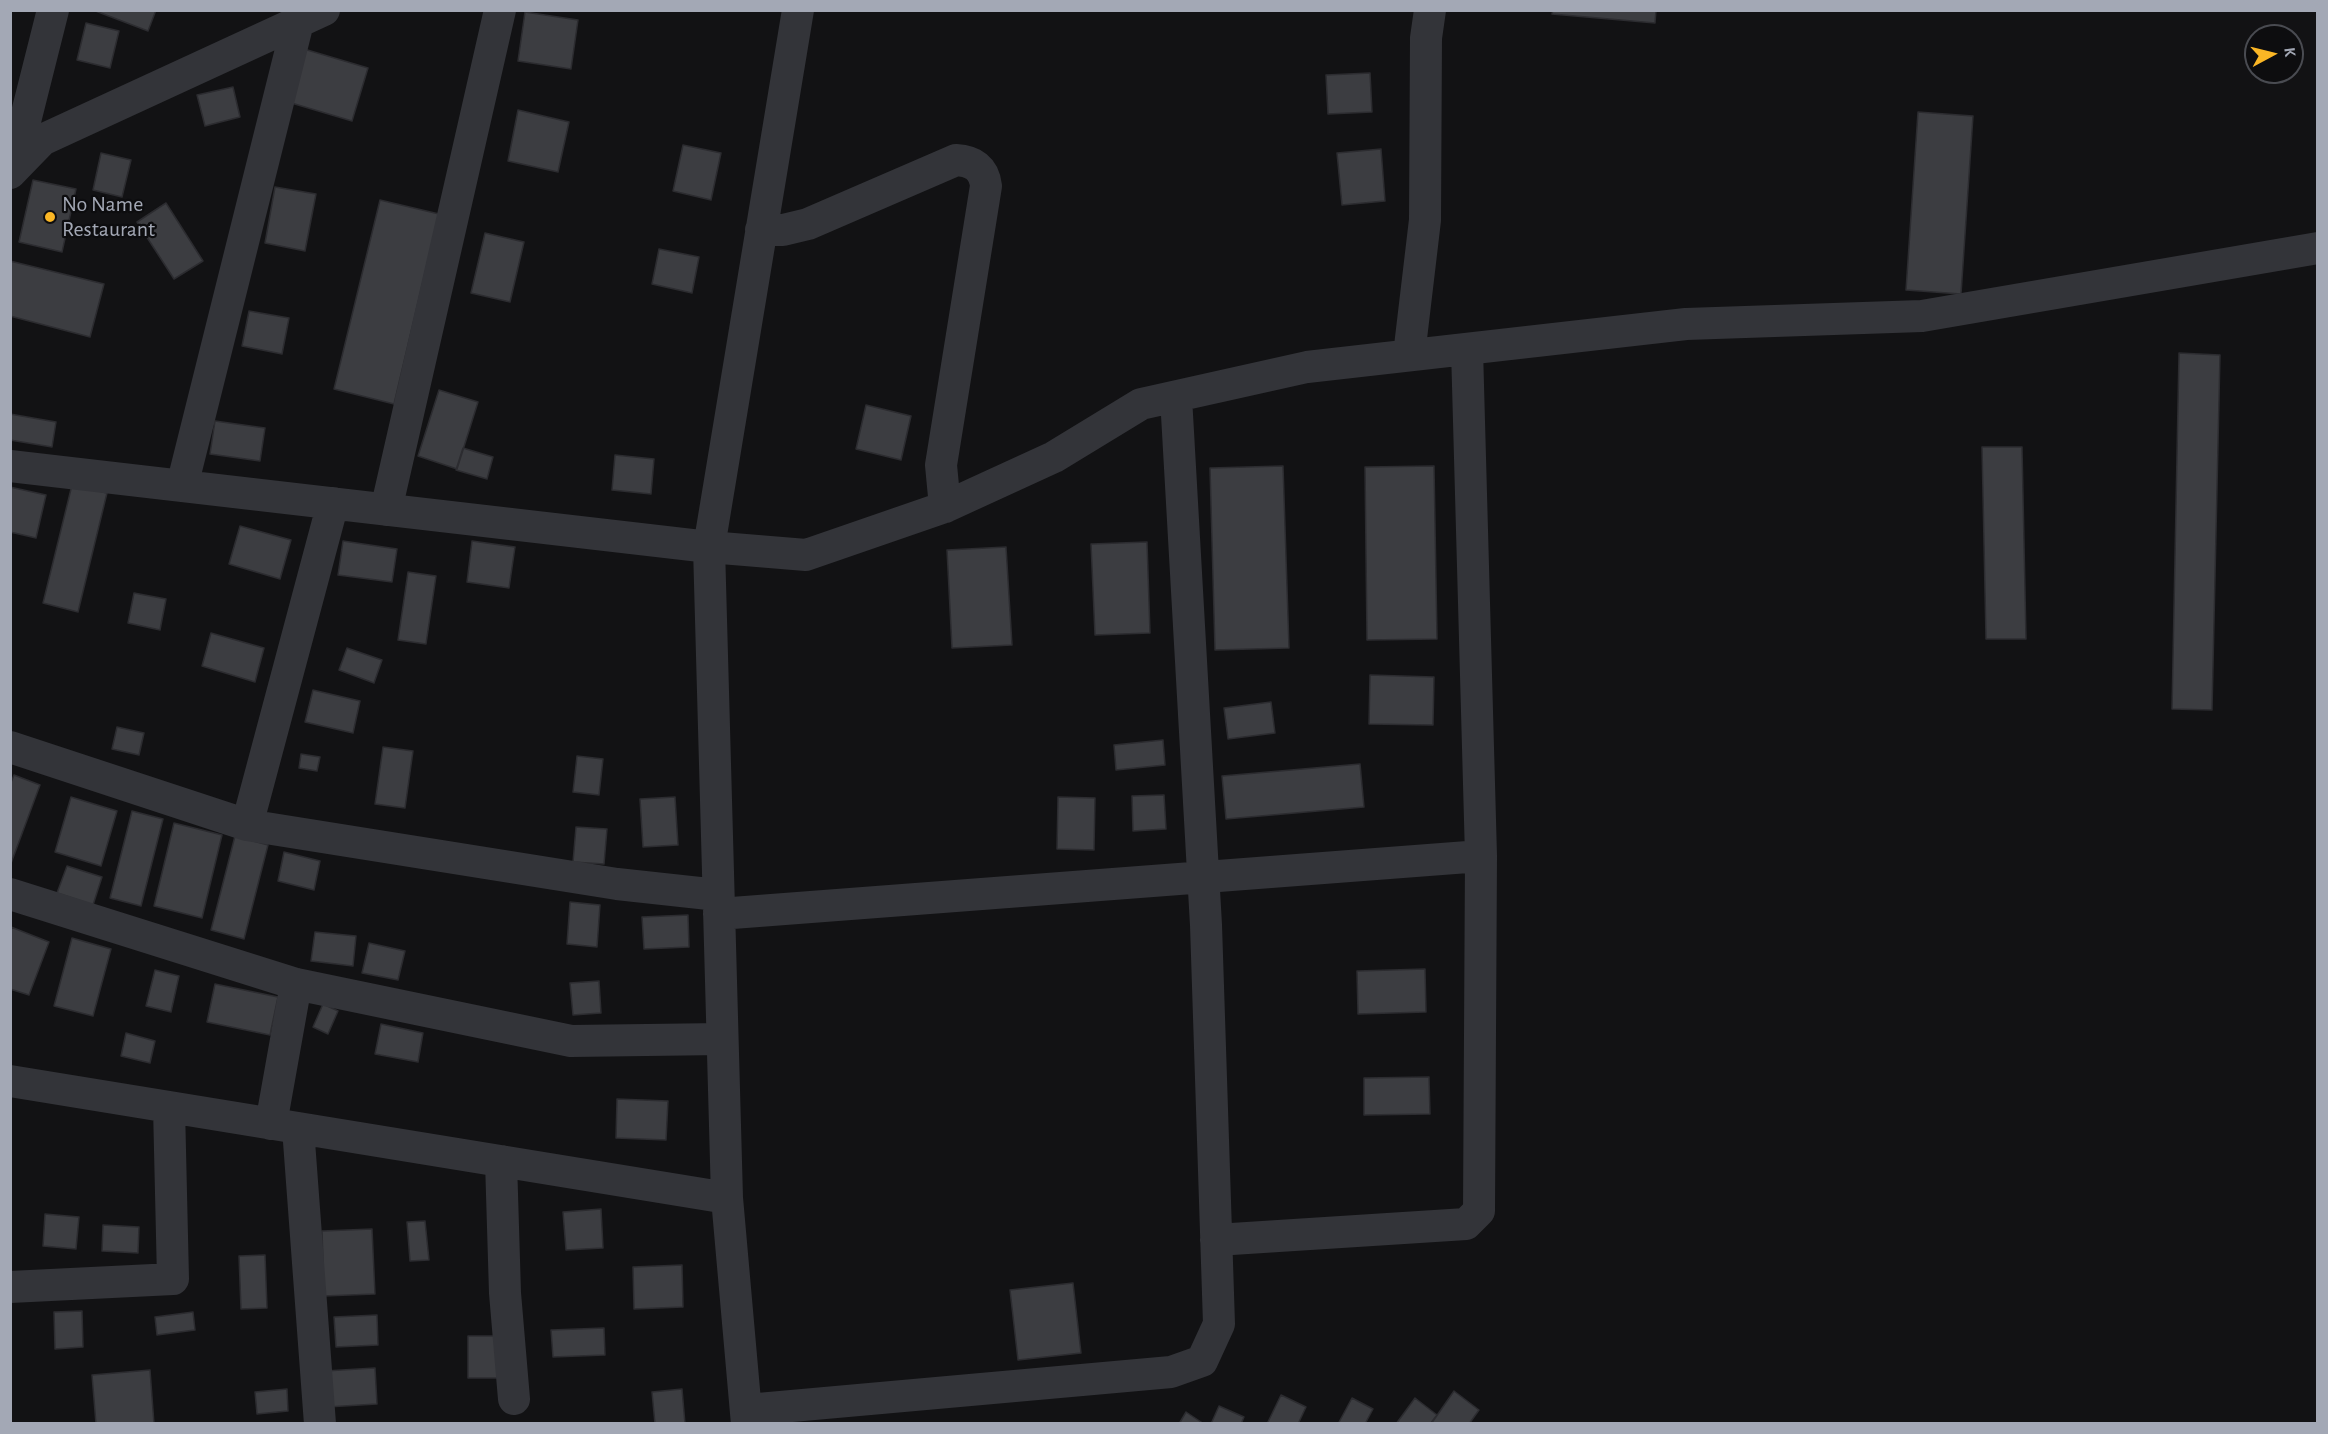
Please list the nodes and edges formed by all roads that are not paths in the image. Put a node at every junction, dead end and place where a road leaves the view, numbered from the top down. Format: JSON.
{"nodes":[{"id":1,"x":53,"y":10,"type":"edge"},
{"id":2,"x":500,"y":10,"type":"edge"},
{"id":3,"x":798,"y":10,"type":"edge"},
{"id":4,"x":1430,"y":10,"type":"edge"},
{"id":5,"x":308,"y":15,"type":"edge"},
{"id":6,"x":25,"y":137,"type":"edge"},
{"id":7,"x":10,"y":173,"type":"edge"},
{"id":8,"x":761,"y":230,"type":"junction"},
{"id":9,"x":2318,"y":248,"type":"edge"},
{"id":10,"x":1467,"y":349,"type":"junction"},
{"id":11,"x":1409,"y":355,"type":"junction"},
{"id":12,"x":1176,"y":397,"type":"junction"},
{"id":13,"x":10,"y":466,"type":"edge"},
{"id":14,"x":182,"y":486,"type":"junction"},
{"id":15,"x":333,"y":503,"type":"junction"},
{"id":16,"x":945,"y":507,"type":"junction"},
{"id":17,"x":386,"y":510,"type":"junction"},
{"id":18,"x":709,"y":547,"type":"junction"},
{"id":19,"x":10,"y":747,"type":"edge"},
{"id":20,"x":247,"y":825,"type":"junction"},
{"id":21,"x":1481,"y":856,"type":"junction"},
{"id":22,"x":1203,"y":878,"type":"junction"},
{"id":23,"x":10,"y":894,"type":"edge"},
{"id":24,"x":719,"y":904,"type":"junction"},
{"id":25,"x":296,"y":984,"type":"junction"},
{"id":26,"x":722,"y":1039,"type":"junction"},
{"id":27,"x":10,"y":1081,"type":"edge"},
{"id":28,"x":169,"y":1107,"type":"junction"},
{"id":29,"x":285,"y":1126,"type":"junction"},
{"id":30,"x":501,"y":1161,"type":"junction"},
{"id":31,"x":727,"y":1198,"type":"junction"},
{"id":32,"x":1216,"y":1240,"type":"junction"},
{"id":33,"x":10,"y":1287,"type":"edge"},
{"id":34,"x":514,"y":1399,"type":"dead end"},
{"id":35,"x":747,"y":1417,"type":"edge"},
{"id":36,"x":320,"y":1424,"type":"edge"}],
"edges":[{"from":1,"to":6,"type":"street"},
{"from":2,"to":17,"type":"street"},
{"from":3,"to":8,"type":"street"},
{"from":4,"to":11,"type":"street"},
{"from":5,"to":6,"type":"street"},
{"from":5,"to":14,"type":"street"},
{"from":6,"to":7,"type":"street"},
{"from":8,"to":16,"type":"street"},
{"from":8,"to":18,"type":"street"},
{"from":9,"to":10,"type":"street"},
{"from":10,"to":11,"type":"street"},
{"from":10,"to":21,"type":"street"},
{"from":11,"to":12,"type":"street"},
{"from":12,"to":16,"type":"street"},
{"from":12,"to":22,"type":"street"},
{"from":13,"to":14,"type":"street"},
{"from":14,"to":15,"type":"street"},
{"from":15,"to":17,"type":"street"},
{"from":15,"to":20,"type":"street"},
{"from":16,"to":18,"type":"street"},
{"from":17,"to":18,"type":"street"},
{"from":18,"to":24,"type":"street"},
{"from":19,"to":20,"type":"street"},
{"from":20,"to":24,"type":"street"},
{"from":21,"to":22,"type":"street"},
{"from":21,"to":32,"type":"street"},
{"from":22,"to":24,"type":"street"},
{"from":22,"to":32,"type":"street"},
{"from":23,"to":25,"type":"street"},
{"from":24,"to":26,"type":"street"},
{"from":25,"to":26,"type":"street"},
{"from":25,"to":29,"type":"street"},
{"from":26,"to":31,"type":"street"},
{"from":27,"to":28,"type":"street"},
{"from":28,"to":29,"type":"street"},
{"from":28,"to":33,"type":"street"},
{"from":29,"to":30,"type":"street"},
{"from":29,"to":36,"type":"street"},
{"from":30,"to":31,"type":"street"},
{"from":30,"to":34,"type":"street"},
{"from":31,"to":35,"type":"street"},
{"from":32,"to":35,"type":"street"}]}
